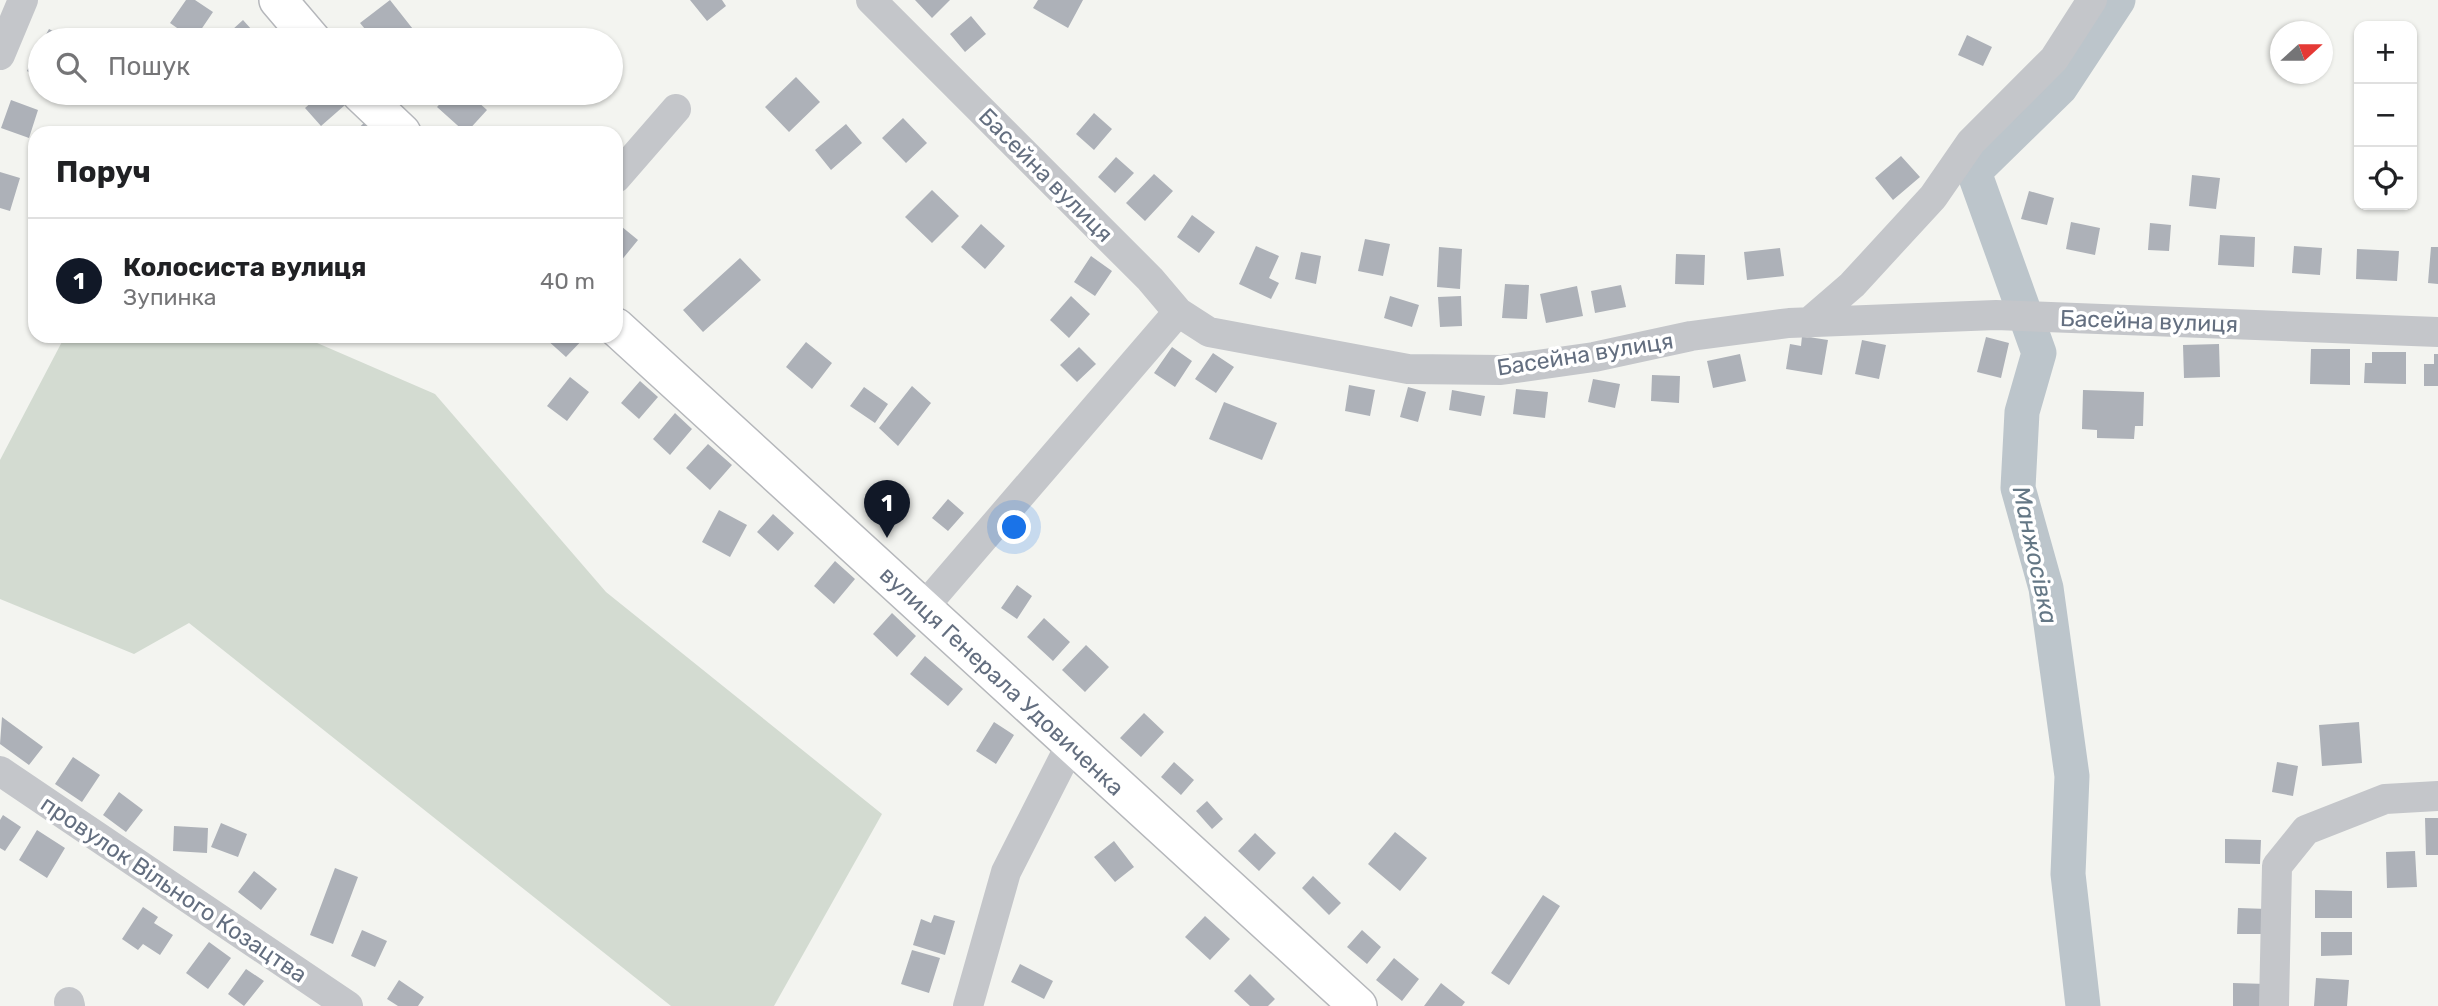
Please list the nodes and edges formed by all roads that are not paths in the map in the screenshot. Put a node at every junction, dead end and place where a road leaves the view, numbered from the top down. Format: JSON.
{"nodes":[{"id":1,"x":23,"y":0,"type":"edge"},
{"id":2,"x":278,"y":0,"type":"edge"},
{"id":3,"x":871,"y":0,"type":"edge"},
{"id":4,"x":2092,"y":0,"type":"edge"},
{"id":5,"x":302,"y":28,"type":"edge"},
{"id":6,"x":0,"y":55,"type":"edge"},
{"id":7,"x":373,"y":105,"type":"edge"},
{"id":8,"x":676,"y":109,"type":"dead end"},
{"id":9,"x":395,"y":126,"type":"edge"},
{"id":10,"x":623,"y":170,"type":"edge"},
{"id":11,"x":1178,"y":312,"type":"junction"},
{"id":12,"x":1808,"y":323,"type":"junction"},
{"id":13,"x":2438,"y":332,"type":"edge"},
{"id":14,"x":623,"y":333,"type":"edge"},
{"id":15,"x":924,"y":607,"type":"junction"},
{"id":16,"x":1070,"y":746,"type":"junction"},
{"id":17,"x":0,"y":771,"type":"edge"},
{"id":18,"x":2438,"y":796,"type":"edge"},
{"id":19,"x":348,"y":1006,"type":"edge"},
{"id":20,"x":968,"y":1006,"type":"edge"},
{"id":21,"x":1358,"y":1006,"type":"edge"},
{"id":22,"x":2274,"y":1006,"type":"edge"}],
"edges":[{"from":1,"to":6,"type":"street"},
{"from":2,"to":5,"type":"main road"},
{"from":3,"to":11,"type":"street","name":"Басейна вулиця"},
{"from":4,"to":12,"type":"street"},
{"from":7,"to":9,"type":"main road"},
{"from":8,"to":10,"type":"street"},
{"from":11,"to":12,"type":"street","name":"Басейна вулиця"},
{"from":11,"to":15,"type":"street"},
{"from":12,"to":13,"type":"street","name":"Басейна вулиця"},
{"from":14,"to":15,"type":"main road","name":"вулиця Генерала Удовиченка"},
{"from":15,"to":16,"type":"main road","name":"вулиця Генерала Удовиченка"},
{"from":16,"to":20,"type":"street"},
{"from":16,"to":21,"type":"main road","name":"вулиця Генерала Удовиченка"},
{"from":17,"to":19,"type":"street","name":"провулок Вільного Козацтва"},
{"from":18,"to":22,"type":"street"}]}
